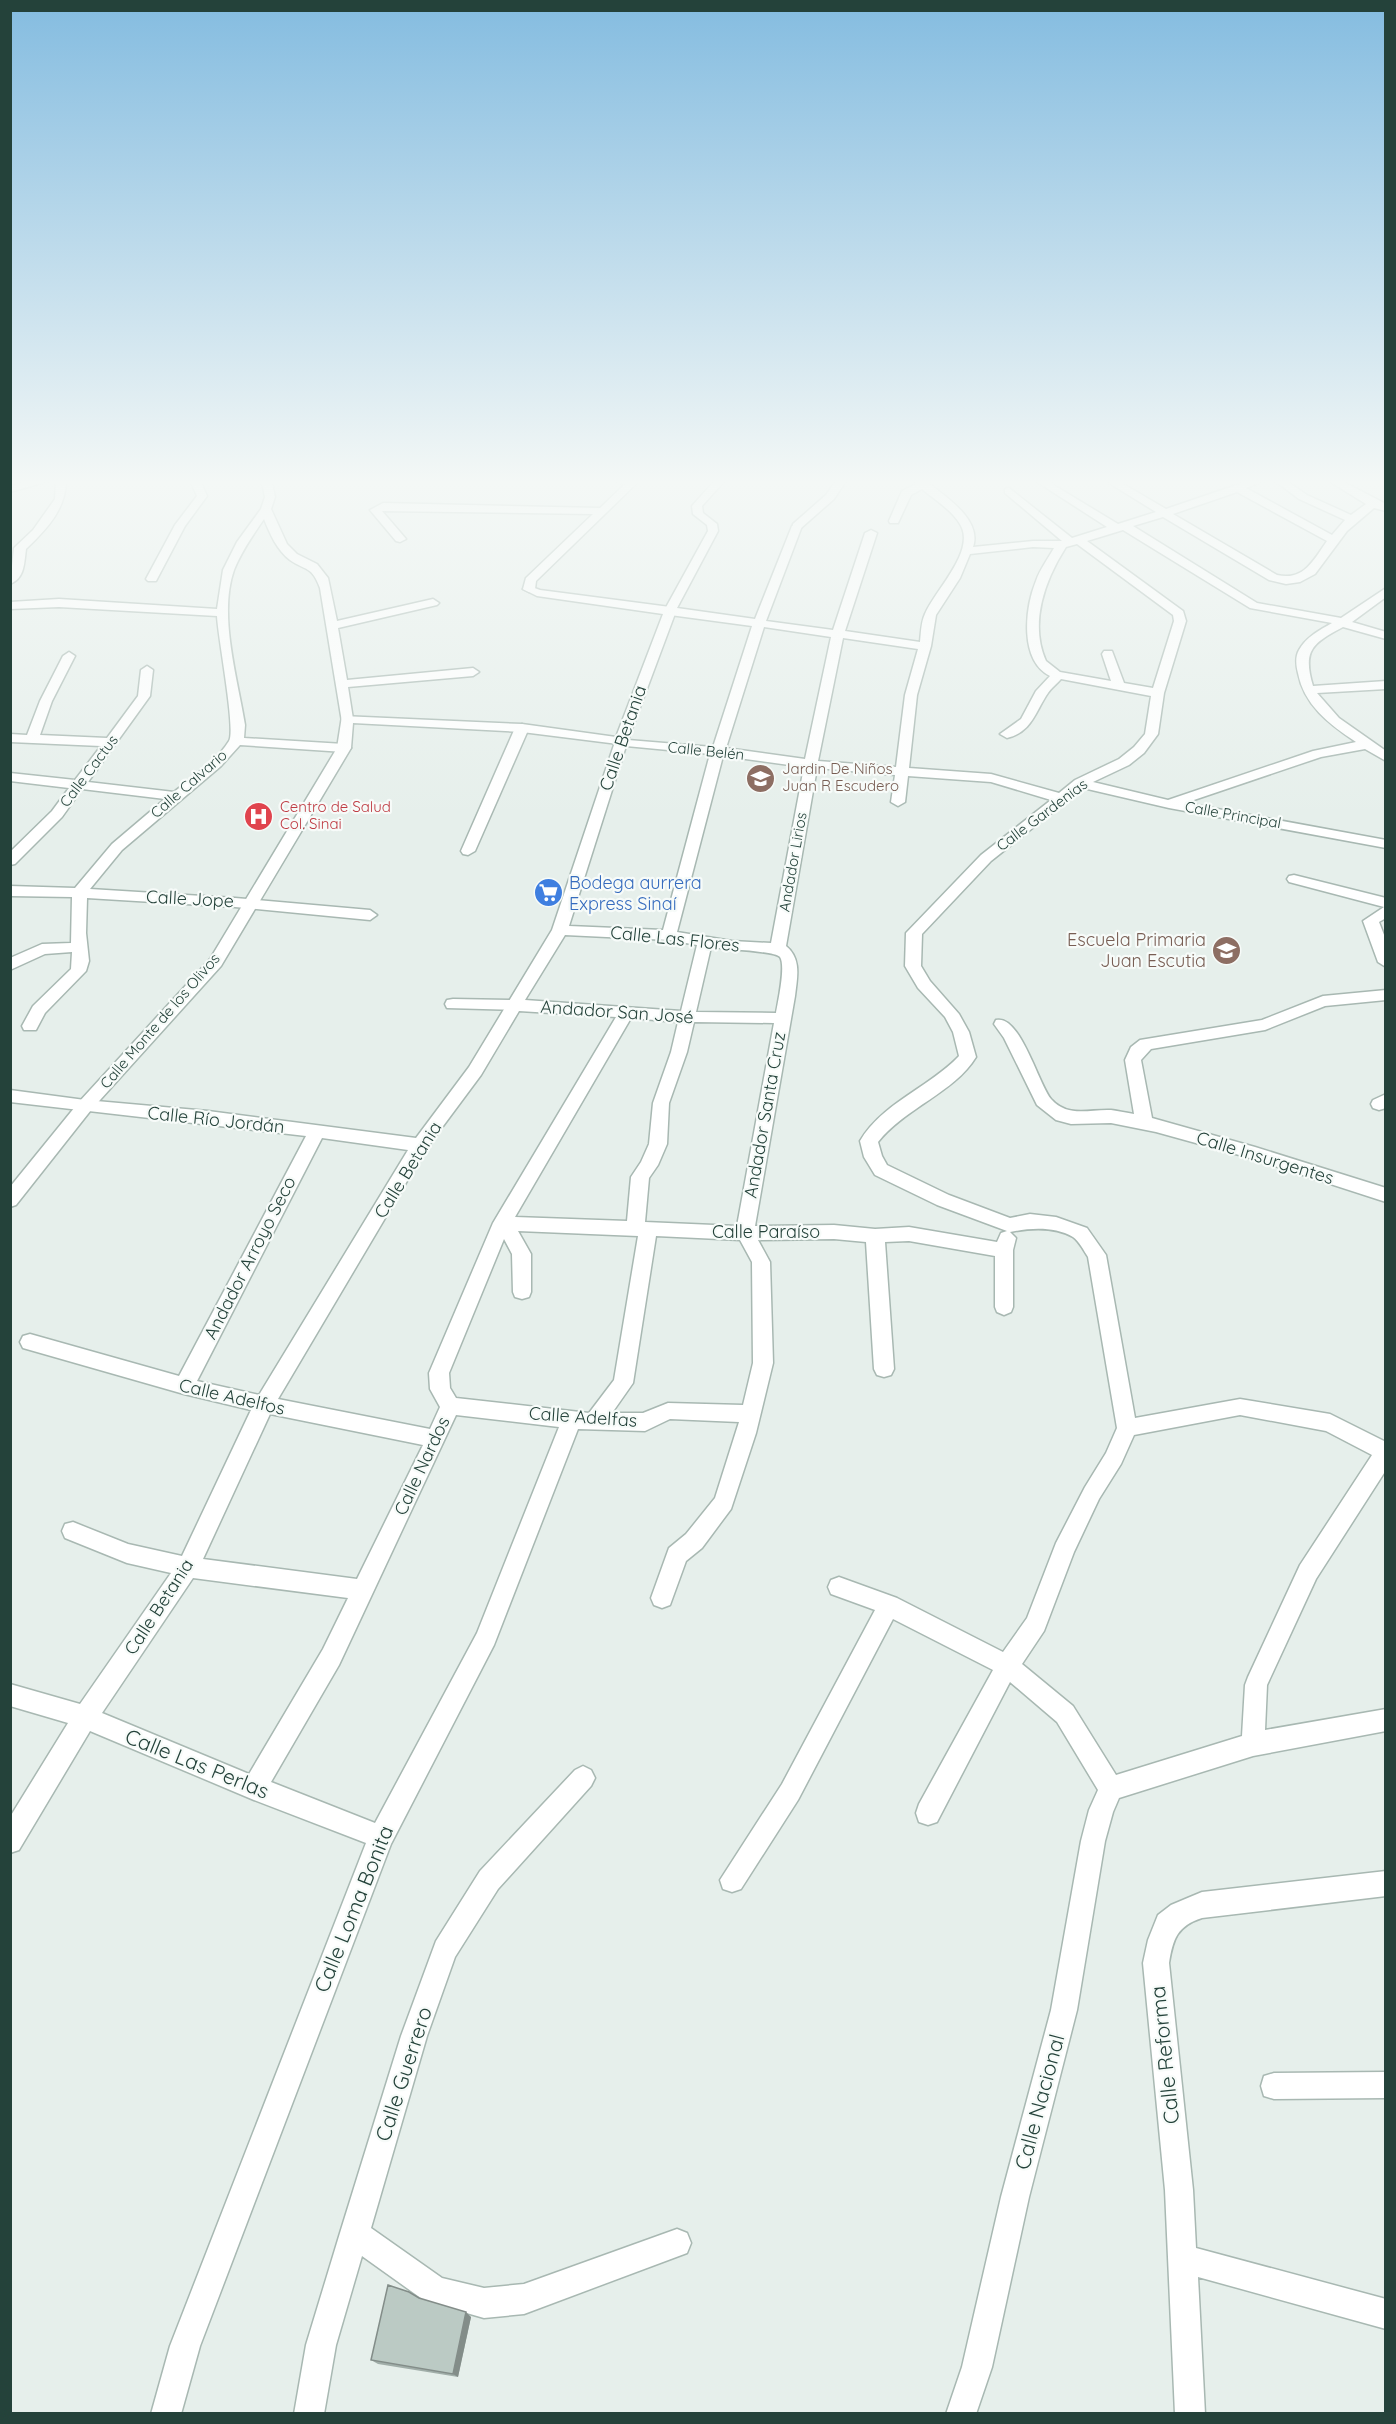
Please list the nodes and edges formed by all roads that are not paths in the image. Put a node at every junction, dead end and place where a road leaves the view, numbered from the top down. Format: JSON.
{"nodes":[{"id":1,"x":225,"y":591,"type":"edge"},
{"id":2,"x":325,"y":591,"type":"edge"},
{"id":3,"x":532,"y":591,"type":"edge"},
{"id":4,"x":681,"y":591,"type":"edge"},
{"id":5,"x":771,"y":591,"type":"edge"},
{"id":6,"x":852,"y":591,"type":"edge"},
{"id":7,"x":945,"y":591,"type":"edge"},
{"id":8,"x":1038,"y":591,"type":"edge"},
{"id":9,"x":1144,"y":591,"type":"edge"},
{"id":10,"x":1229,"y":591,"type":"edge"},
{"id":11,"x":1386,"y":591,"type":"edge"},
{"id":12,"x":433,"y":603,"type":"dead end"},
{"id":13,"x":10,"y":606,"type":"edge"},
{"id":14,"x":670,"y":611,"type":"junction"},
{"id":15,"x":222,"y":613,"type":"junction"},
{"id":16,"x":1341,"y":622,"type":"junction"},
{"id":17,"x":759,"y":623,"type":"junction"},
{"id":18,"x":332,"y":626,"type":"junction"},
{"id":19,"x":838,"y":634,"type":"junction"},
{"id":20,"x":1386,"y":636,"type":"edge"},
{"id":21,"x":925,"y":646,"type":"junction"},
{"id":22,"x":1108,"y":654,"type":"dead end"},
{"id":23,"x":69,"y":656,"type":"dead end"},
{"id":24,"x":147,"y":670,"type":"dead end"},
{"id":25,"x":473,"y":672,"type":"dead end"},
{"id":26,"x":1058,"y":675,"type":"junction"},
{"id":27,"x":342,"y":684,"type":"junction"},
{"id":28,"x":1386,"y":685,"type":"edge"},
{"id":29,"x":1119,"y":686,"type":"junction"},
{"id":30,"x":1308,"y":690,"type":"junction"},
{"id":31,"x":1158,"y":693,"type":"junction"},
{"id":32,"x":347,"y":719,"type":"junction"},
{"id":33,"x":522,"y":728,"type":"junction"},
{"id":34,"x":1007,"y":734,"type":"dead end"},
{"id":35,"x":10,"y":738,"type":"edge"},
{"id":36,"x":32,"y":738,"type":"junction"},
{"id":37,"x":237,"y":741,"type":"junction"},
{"id":38,"x":111,"y":742,"type":"junction"},
{"id":39,"x":621,"y":742,"type":"junction"},
{"id":40,"x":1368,"y":744,"type":"junction"},
{"id":41,"x":344,"y":748,"type":"junction"},
{"id":42,"x":718,"y":751,"type":"junction"},
{"id":43,"x":1386,"y":757,"type":"edge"},
{"id":44,"x":810,"y":764,"type":"junction"},
{"id":45,"x":903,"y":770,"type":"junction"},
{"id":46,"x":10,"y":777,"type":"edge"},
{"id":47,"x":1080,"y":783,"type":"junction"},
{"id":48,"x":80,"y":784,"type":"junction"},
{"id":49,"x":175,"y":796,"type":"junction"},
{"id":50,"x":1062,"y":799,"type":"junction"},
{"id":51,"x":898,"y":802,"type":"dead end"},
{"id":52,"x":1168,"y":804,"type":"junction"},
{"id":53,"x":1384,"y":841,"type":"edge"},
{"id":54,"x":468,"y":851,"type":"dead end"},
{"id":55,"x":10,"y":861,"type":"edge"},
{"id":56,"x":1294,"y":879,"type":"dead end"},
{"id":57,"x":10,"y":891,"type":"edge"},
{"id":58,"x":80,"y":892,"type":"junction"},
{"id":59,"x":250,"y":903,"type":"junction"},
{"id":60,"x":1386,"y":903,"type":"edge"},
{"id":61,"x":1386,"y":911,"type":"edge"},
{"id":62,"x":370,"y":915,"type":"dead end"},
{"id":63,"x":560,"y":930,"type":"junction"},
{"id":64,"x":669,"y":935,"type":"junction"},
{"id":65,"x":705,"y":942,"type":"junction"},
{"id":66,"x":79,"y":947,"type":"junction"},
{"id":67,"x":782,"y":951,"type":"junction"},
{"id":68,"x":1386,"y":962,"type":"edge"},
{"id":69,"x":10,"y":965,"type":"edge"},
{"id":70,"x":1386,"y":995,"type":"edge"},
{"id":71,"x":453,"y":1004,"type":"dead end"},
{"id":72,"x":515,"y":1005,"type":"junction"},
{"id":73,"x":626,"y":1014,"type":"junction"},
{"id":74,"x":688,"y":1017,"type":"junction"},
{"id":75,"x":782,"y":1018,"type":"junction"},
{"id":76,"x":1002,"y":1024,"type":"dead end"},
{"id":77,"x":30,"y":1026,"type":"dead end"},
{"id":78,"x":10,"y":1096,"type":"edge"},
{"id":79,"x":84,"y":1106,"type":"junction"},
{"id":80,"x":1144,"y":1122,"type":"junction"},
{"id":81,"x":317,"y":1132,"type":"junction"},
{"id":82,"x":420,"y":1145,"type":"junction"},
{"id":83,"x":1386,"y":1195,"type":"edge"},
{"id":84,"x":10,"y":1200,"type":"edge"},
{"id":85,"x":502,"y":1223,"type":"junction"},
{"id":86,"x":1009,"y":1225,"type":"junction"},
{"id":87,"x":641,"y":1230,"type":"junction"},
{"id":88,"x":745,"y":1233,"type":"junction"},
{"id":89,"x":875,"y":1236,"type":"junction"},
{"id":90,"x":1004,"y":1250,"type":"junction"},
{"id":91,"x":522,"y":1292,"type":"dead end"},
{"id":92,"x":1004,"y":1307,"type":"dead end"},
{"id":93,"x":30,"y":1342,"type":"dead end"},
{"id":94,"x":884,"y":1369,"type":"dead end"},
{"id":95,"x":184,"y":1386,"type":"junction"},
{"id":96,"x":264,"y":1406,"type":"junction"},
{"id":97,"x":450,"y":1406,"type":"junction"},
{"id":98,"x":750,"y":1414,"type":"junction"},
{"id":99,"x":583,"y":1420,"type":"junction"},
{"id":100,"x":1127,"y":1428,"type":"junction"},
{"id":101,"x":436,"y":1439,"type":"junction"},
{"id":102,"x":1385,"y":1452,"type":"edge"},
{"id":103,"x":73,"y":1531,"type":"dead end"},
{"id":104,"x":188,"y":1567,"type":"junction"},
{"id":105,"x":839,"y":1587,"type":"dead end"},
{"id":106,"x":364,"y":1590,"type":"junction"},
{"id":107,"x":662,"y":1598,"type":"dead end"},
{"id":108,"x":889,"y":1605,"type":"junction"},
{"id":109,"x":1007,"y":1666,"type":"junction"},
{"id":110,"x":10,"y":1695,"type":"edge"},
{"id":111,"x":85,"y":1717,"type":"junction"},
{"id":112,"x":1386,"y":1720,"type":"edge"},
{"id":113,"x":1253,"y":1744,"type":"junction"},
{"id":114,"x":583,"y":1778,"type":"dead end"},
{"id":115,"x":254,"y":1788,"type":"junction"},
{"id":116,"x":1111,"y":1789,"type":"junction"},
{"id":117,"x":928,"y":1813,"type":"dead end"},
{"id":118,"x":381,"y":1837,"type":"junction"},
{"id":119,"x":10,"y":1841,"type":"edge"},
{"id":120,"x":732,"y":1880,"type":"dead end"},
{"id":121,"x":1386,"y":1883,"type":"edge"},
{"id":122,"x":1274,"y":2085,"type":"dead end"},
{"id":123,"x":1386,"y":2085,"type":"edge"},
{"id":124,"x":354,"y":2233,"type":"junction"},
{"id":125,"x":677,"y":2243,"type":"dead end"},
{"id":126,"x":1183,"y":2259,"type":"junction"},
{"id":127,"x":1386,"y":2314,"type":"edge"},
{"id":128,"x":166,"y":2414,"type":"edge"},
{"id":129,"x":309,"y":2414,"type":"edge"},
{"id":130,"x":961,"y":2414,"type":"edge"},
{"id":131,"x":1190,"y":2414,"type":"edge"}],
"edges":[{"from":1,"to":15,"type":"street","name":"Calle Calvario"},
{"from":2,"to":18,"type":"street","name":"Calle Monte de los Olivos"},
{"from":3,"to":14,"type":"street"},
{"from":4,"to":14,"type":"street","name":"Calle Betania"},
{"from":5,"to":17,"type":"street"},
{"from":6,"to":19,"type":"street","name":"Andador Lirios"},
{"from":7,"to":21,"type":"street"},
{"from":8,"to":26,"type":"street"},
{"from":9,"to":31,"type":"street","name":"Calle Gardenias"},
{"from":10,"to":16,"type":"street"},
{"from":11,"to":16,"type":"street"},
{"from":12,"to":18,"type":"street"},
{"from":13,"to":15,"type":"street"},
{"from":14,"to":17,"type":"street"},
{"from":14,"to":39,"type":"street","name":"Calle Betania"},
{"from":15,"to":37,"type":"street","name":"Calle Calvario"},
{"from":16,"to":20,"type":"street"},
{"from":16,"to":30,"type":"street"},
{"from":17,"to":19,"type":"street"},
{"from":17,"to":42,"type":"street"},
{"from":18,"to":27,"type":"street","name":"Calle Monte de los Olivos"},
{"from":19,"to":21,"type":"street"},
{"from":19,"to":44,"type":"street","name":"Andador Lirios"},
{"from":21,"to":45,"type":"street"},
{"from":22,"to":29,"type":"street"},
{"from":23,"to":36,"type":"street"},
{"from":24,"to":38,"type":"street","name":"Calle Cactus"},
{"from":25,"to":27,"type":"street"},
{"from":26,"to":29,"type":"street"},
{"from":26,"to":34,"type":"street"},
{"from":27,"to":32,"type":"street","name":"Calle Monte de los Olivos"},
{"from":28,"to":30,"type":"street"},
{"from":29,"to":31,"type":"street"},
{"from":30,"to":40,"type":"street"},
{"from":31,"to":47,"type":"street","name":"Calle Gardenias"},
{"from":32,"to":33,"type":"street","name":"Calle Belén"},
{"from":32,"to":41,"type":"street","name":"Calle Monte de los Olivos"},
{"from":33,"to":39,"type":"street","name":"Calle Belén"},
{"from":33,"to":54,"type":"street"},
{"from":35,"to":36,"type":"street"},
{"from":36,"to":38,"type":"street"},
{"from":37,"to":41,"type":"street"},
{"from":37,"to":49,"type":"street","name":"Calle Calvario"},
{"from":38,"to":48,"type":"street","name":"Calle Cactus"},
{"from":39,"to":42,"type":"street","name":"Calle Belén"},
{"from":39,"to":63,"type":"street","name":"Calle Betania"},
{"from":40,"to":43,"type":"street"},
{"from":40,"to":52,"type":"street"},
{"from":41,"to":59,"type":"street","name":"Calle Monte de los Olivos"},
{"from":42,"to":44,"type":"street","name":"Calle Belén"},
{"from":42,"to":64,"type":"street"},
{"from":44,"to":45,"type":"street","name":"Calle Belén"},
{"from":44,"to":67,"type":"street","name":"Andador Lirios"},
{"from":45,"to":50,"type":"street","name":"Calle Belén"},
{"from":45,"to":51,"type":"street"},
{"from":46,"to":48,"type":"street"},
{"from":47,"to":50,"type":"street","name":"Calle Gardenias"},
{"from":47,"to":52,"type":"street","name":"Calle Principal"},
{"from":48,"to":49,"type":"street"},
{"from":48,"to":55,"type":"street","name":"Calle Cactus"},
{"from":49,"to":58,"type":"street","name":"Calle Calvario"},
{"from":50,"to":86,"type":"street","name":"Calle Gardenias"},
{"from":52,"to":53,"type":"street","name":"Calle Principal"},
{"from":56,"to":60,"type":"street"},
{"from":57,"to":58,"type":"street","name":"Calle Jope"},
{"from":58,"to":59,"type":"street","name":"Calle Jope"},
{"from":58,"to":66,"type":"street"},
{"from":59,"to":62,"type":"street","name":"Calle Jope"},
{"from":59,"to":79,"type":"street","name":"Calle Monte de los Olivos"},
{"from":61,"to":68,"type":"street"},
{"from":63,"to":64,"type":"street","name":"Calle Las Flores"},
{"from":63,"to":72,"type":"street","name":"Calle Betania"},
{"from":64,"to":65,"type":"street","name":"Calle Las Flores"},
{"from":65,"to":67,"type":"street","name":"Calle Las Flores"},
{"from":65,"to":74,"type":"street"},
{"from":66,"to":69,"type":"street"},
{"from":66,"to":77,"type":"street"},
{"from":67,"to":75,"type":"street","name":"Andador Santa Cruz"},
{"from":70,"to":80,"type":"street"},
{"from":71,"to":72,"type":"street","name":"Andador San José"},
{"from":72,"to":73,"type":"street","name":"Andador San José"},
{"from":72,"to":82,"type":"street","name":"Calle Betania"},
{"from":73,"to":74,"type":"street","name":"Andador San José"},
{"from":73,"to":85,"type":"street","name":"Calle Nardos"},
{"from":74,"to":75,"type":"street","name":"Andador San José"},
{"from":74,"to":87,"type":"street"},
{"from":75,"to":88,"type":"street","name":"Andador Santa Cruz"},
{"from":76,"to":80,"type":"street","name":"Calle Insurgentes"},
{"from":78,"to":79,"type":"street","name":"Calle Río Jordán"},
{"from":79,"to":81,"type":"street","name":"Calle Río Jordán"},
{"from":79,"to":84,"type":"street","name":"Calle Monte de los Olivos"},
{"from":80,"to":83,"type":"street","name":"Calle Insurgentes"},
{"from":81,"to":82,"type":"street","name":"Calle Río Jordán"},
{"from":81,"to":95,"type":"street","name":"Andador Arroyo Seco"},
{"from":82,"to":96,"type":"street","name":"Calle Betania"},
{"from":85,"to":87,"type":"street","name":"Calle Paraíso"},
{"from":85,"to":91,"type":"street"},
{"from":85,"to":97,"type":"street","name":"Calle Nardos"},
{"from":86,"to":90,"type":"street"},
{"from":86,"to":100,"type":"street"},
{"from":87,"to":88,"type":"street","name":"Calle Paraíso"},
{"from":87,"to":99,"type":"street"},
{"from":88,"to":89,"type":"street","name":"Calle Paraíso"},
{"from":88,"to":98,"type":"street"},
{"from":89,"to":90,"type":"street","name":"Calle Paraíso"},
{"from":89,"to":94,"type":"street"},
{"from":90,"to":92,"type":"street"},
{"from":93,"to":95,"type":"street","name":"Calle Adelfos"},
{"from":95,"to":96,"type":"street","name":"Calle Adelfos"},
{"from":96,"to":101,"type":"street","name":"Calle Adelfos"},
{"from":96,"to":104,"type":"street","name":"Calle Betania"},
{"from":97,"to":99,"type":"street","name":"Calle Adelfas"},
{"from":97,"to":101,"type":"street","name":"Calle Nardos"},
{"from":98,"to":99,"type":"street","name":"Calle Adelfas"},
{"from":98,"to":107,"type":"street"},
{"from":99,"to":118,"type":"street","name":"Calle Loma Bonita"},
{"from":100,"to":102,"type":"street"},
{"from":100,"to":109,"type":"street"},
{"from":101,"to":106,"type":"street","name":"Calle Nardos"},
{"from":102,"to":113,"type":"street"},
{"from":103,"to":104,"type":"street"},
{"from":104,"to":106,"type":"street"},
{"from":104,"to":111,"type":"street","name":"Calle Betania"},
{"from":105,"to":108,"type":"street"},
{"from":106,"to":115,"type":"street","name":"Calle Nardos"},
{"from":108,"to":109,"type":"street"},
{"from":108,"to":120,"type":"street"},
{"from":109,"to":116,"type":"street"},
{"from":109,"to":117,"type":"street"},
{"from":110,"to":111,"type":"street","name":"Calle Las Perlas"},
{"from":111,"to":115,"type":"street","name":"Calle Las Perlas"},
{"from":111,"to":119,"type":"street","name":"Calle Betania"},
{"from":112,"to":113,"type":"street"},
{"from":113,"to":116,"type":"street"},
{"from":114,"to":124,"type":"street","name":"Calle Guerrero"},
{"from":115,"to":118,"type":"street","name":"Calle Las Perlas"},
{"from":116,"to":130,"type":"street","name":"Calle Nacional"},
{"from":118,"to":128,"type":"street","name":"Calle Loma Bonita"},
{"from":121,"to":126,"type":"street","name":"Calle Reforma"},
{"from":122,"to":123,"type":"street"},
{"from":124,"to":125,"type":"street"},
{"from":124,"to":129,"type":"street","name":"Calle Guerrero"},
{"from":126,"to":127,"type":"street"},
{"from":126,"to":131,"type":"street","name":"Calle Reforma"}]}
